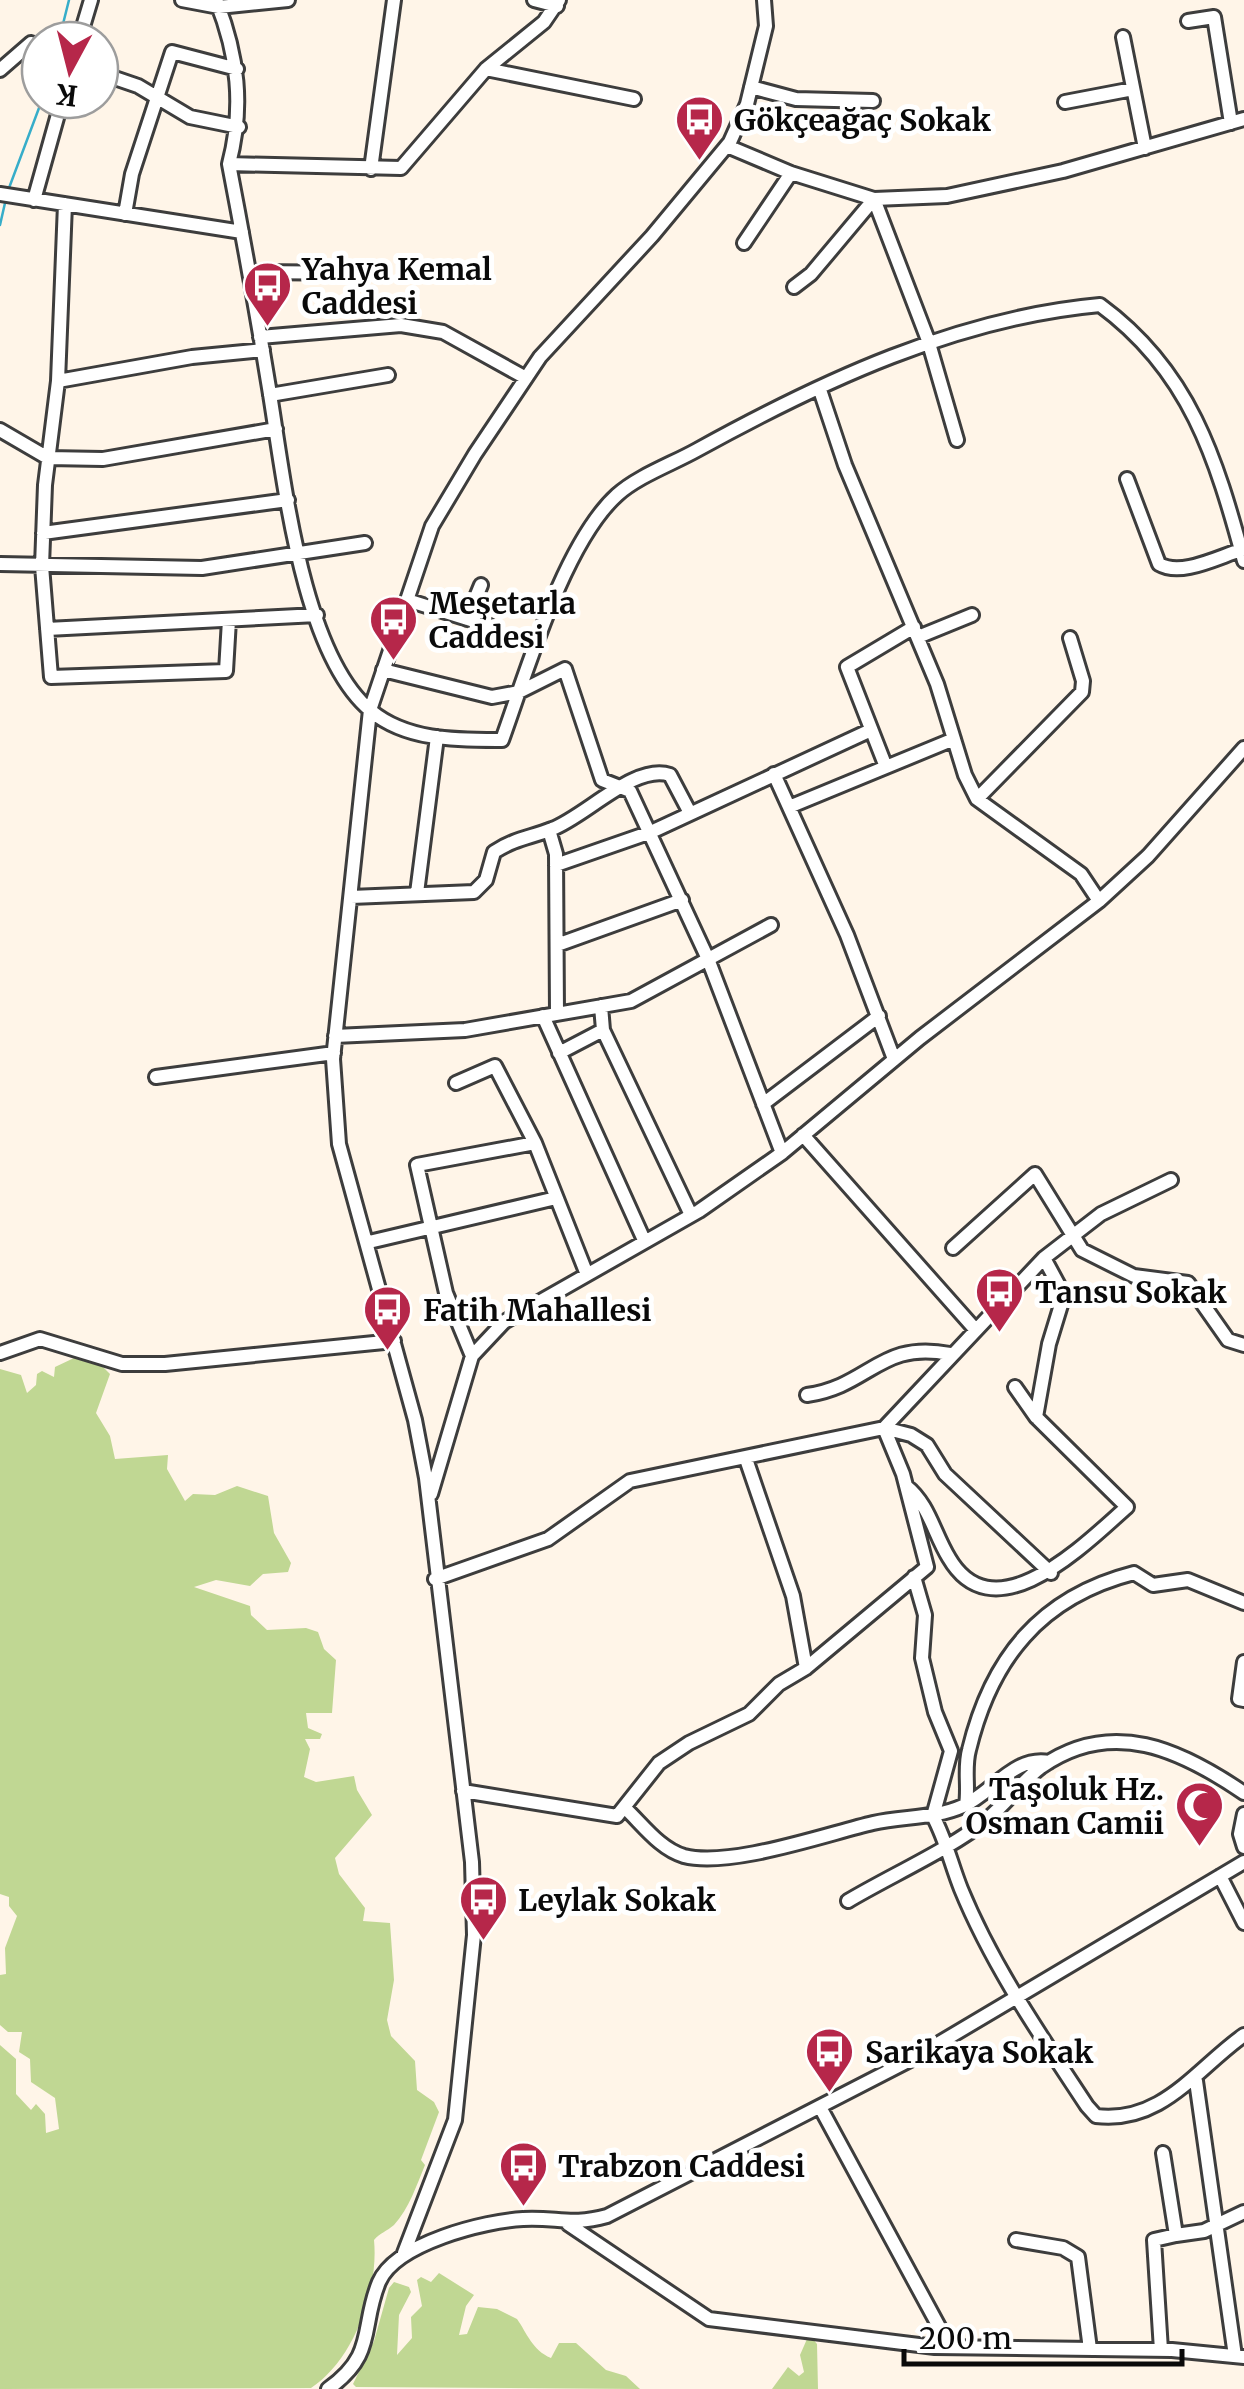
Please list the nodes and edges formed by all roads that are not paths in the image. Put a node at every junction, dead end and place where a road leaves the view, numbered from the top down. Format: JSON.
{"nodes":[{"id":1,"x":182,"y":0,"type":"edge"},
{"id":2,"x":288,"y":0,"type":"edge"},
{"id":3,"x":394,"y":0,"type":"edge"},
{"id":4,"x":534,"y":0,"type":"edge"},
{"id":5,"x":764,"y":0,"type":"edge"},
{"id":6,"x":558,"y":3,"type":"edge"},
{"id":7,"x":217,"y":4,"type":"edge"},
{"id":8,"x":1188,"y":20,"type":"dead end"},
{"id":9,"x":1123,"y":37,"type":"dead end"},
{"id":10,"x":20,"y":53,"type":"edge"},
{"id":11,"x":237,"y":69,"type":"junction"},
{"id":12,"x":486,"y":69,"type":"junction"},
{"id":13,"x":0,"y":70,"type":"edge"},
{"id":14,"x":120,"y":82,"type":"edge"},
{"id":15,"x":751,"y":87,"type":"junction"},
{"id":16,"x":1133,"y":89,"type":"junction"},
{"id":17,"x":154,"y":97,"type":"junction"},
{"id":18,"x":634,"y":99,"type":"dead end"},
{"id":19,"x":873,"y":101,"type":"dead end"},
{"id":20,"x":1065,"y":102,"type":"dead end"},
{"id":21,"x":56,"y":120,"type":"edge"},
{"id":22,"x":1238,"y":121,"type":"edge"},
{"id":23,"x":239,"y":127,"type":"junction"},
{"id":24,"x":727,"y":146,"type":"junction"},
{"id":25,"x":1145,"y":148,"type":"junction"},
{"id":26,"x":229,"y":164,"type":"junction"},
{"id":27,"x":371,"y":169,"type":"junction"},
{"id":28,"x":791,"y":173,"type":"junction"},
{"id":29,"x":0,"y":194,"type":"edge"},
{"id":30,"x":874,"y":199,"type":"junction"},
{"id":31,"x":34,"y":200,"type":"junction"},
{"id":32,"x":65,"y":204,"type":"junction"},
{"id":33,"x":125,"y":214,"type":"junction"},
{"id":34,"x":242,"y":232,"type":"junction"},
{"id":35,"x":744,"y":243,"type":"dead end"},
{"id":36,"x":249,"y":272,"type":"junction"},
{"id":37,"x":364,"y":273,"type":"dead end"},
{"id":38,"x":794,"y":287,"type":"dead end"},
{"id":39,"x":928,"y":340,"type":"junction"},
{"id":40,"x":261,"y":344,"type":"junction"},
{"id":41,"x":388,"y":375,"type":"dead end"},
{"id":42,"x":526,"y":378,"type":"junction"},
{"id":43,"x":58,"y":381,"type":"junction"},
{"id":44,"x":820,"y":390,"type":"junction"},
{"id":45,"x":270,"y":395,"type":"junction"},
{"id":46,"x":276,"y":429,"type":"junction"},
{"id":47,"x":0,"y":430,"type":"edge"},
{"id":48,"x":957,"y":440,"type":"dead end"},
{"id":49,"x":48,"y":458,"type":"junction"},
{"id":50,"x":1127,"y":479,"type":"dead end"},
{"id":51,"x":288,"y":500,"type":"junction"},
{"id":52,"x":43,"y":533,"type":"junction"},
{"id":53,"x":365,"y":543,"type":"dead end"},
{"id":54,"x":297,"y":554,"type":"junction"},
{"id":55,"x":1242,"y":555,"type":"edge"},
{"id":56,"x":0,"y":564,"type":"edge"},
{"id":57,"x":42,"y":566,"type":"junction"},
{"id":58,"x":481,"y":585,"type":"dead end"},
{"id":59,"x":407,"y":600,"type":"junction"},
{"id":60,"x":317,"y":615,"type":"junction"},
{"id":61,"x":972,"y":615,"type":"dead end"},
{"id":62,"x":466,"y":619,"type":"junction"},
{"id":63,"x":229,"y":620,"type":"junction"},
{"id":64,"x":490,"y":626,"type":"dead end"},
{"id":65,"x":47,"y":628,"type":"junction"},
{"id":66,"x":916,"y":632,"type":"junction"},
{"id":67,"x":1070,"y":638,"type":"dead end"},
{"id":68,"x":383,"y":670,"type":"junction"},
{"id":69,"x":519,"y":692,"type":"junction"},
{"id":70,"x":370,"y":710,"type":"junction"},
{"id":71,"x":871,"y":730,"type":"junction"},
{"id":72,"x":437,"y":737,"type":"junction"},
{"id":73,"x":954,"y":739,"type":"junction"},
{"id":74,"x":1244,"y":748,"type":"edge"},
{"id":75,"x":886,"y":767,"type":"junction"},
{"id":76,"x":774,"y":774,"type":"junction"},
{"id":77,"x":618,"y":787,"type":"junction"},
{"id":78,"x":977,"y":799,"type":"junction"},
{"id":79,"x":789,"y":807,"type":"junction"},
{"id":80,"x":690,"y":813,"type":"junction"},
{"id":81,"x":549,"y":830,"type":"junction"},
{"id":82,"x":651,"y":832,"type":"junction"},
{"id":83,"x":556,"y":865,"type":"junction"},
{"id":84,"x":416,"y":893,"type":"junction"},
{"id":85,"x":350,"y":897,"type":"junction"},
{"id":86,"x":682,"y":900,"type":"junction"},
{"id":87,"x":1099,"y":901,"type":"junction"},
{"id":88,"x":771,"y":925,"type":"dead end"},
{"id":89,"x":557,"y":945,"type":"junction"},
{"id":90,"x":708,"y":959,"type":"junction"},
{"id":91,"x":602,"y":1006,"type":"junction"},
{"id":92,"x":550,"y":1015,"type":"junction"},
{"id":93,"x":880,"y":1016,"type":"junction"},
{"id":94,"x":603,"y":1030,"type":"junction"},
{"id":95,"x":336,"y":1036,"type":"junction"},
{"id":96,"x":334,"y":1053,"type":"junction"},
{"id":97,"x":559,"y":1054,"type":"junction"},
{"id":98,"x":894,"y":1059,"type":"junction"},
{"id":99,"x":156,"y":1077,"type":"dead end"},
{"id":100,"x":456,"y":1084,"type":"dead end"},
{"id":101,"x":764,"y":1104,"type":"junction"},
{"id":102,"x":802,"y":1135,"type":"junction"},
{"id":103,"x":535,"y":1143,"type":"junction"},
{"id":104,"x":782,"y":1152,"type":"junction"},
{"id":105,"x":1170,"y":1180,"type":"dead end"},
{"id":106,"x":556,"y":1198,"type":"junction"},
{"id":107,"x":691,"y":1216,"type":"junction"},
{"id":108,"x":430,"y":1230,"type":"junction"},
{"id":109,"x":1071,"y":1237,"type":"junction"},
{"id":110,"x":644,"y":1240,"type":"junction"},
{"id":111,"x":368,"y":1242,"type":"junction"},
{"id":112,"x":953,"y":1248,"type":"dead end"},
{"id":113,"x":1044,"y":1258,"type":"junction"},
{"id":114,"x":586,"y":1272,"type":"junction"},
{"id":115,"x":974,"y":1328,"type":"junction"},
{"id":116,"x":394,"y":1341,"type":"junction"},
{"id":117,"x":1244,"y":1345,"type":"edge"},
{"id":118,"x":0,"y":1353,"type":"edge"},
{"id":119,"x":950,"y":1354,"type":"junction"},
{"id":120,"x":472,"y":1356,"type":"junction"},
{"id":121,"x":1015,"y":1387,"type":"dead end"},
{"id":122,"x":807,"y":1396,"type":"dead end"},
{"id":123,"x":1036,"y":1417,"type":"junction"},
{"id":124,"x":884,"y":1428,"type":"junction"},
{"id":125,"x":746,"y":1459,"type":"junction"},
{"id":126,"x":906,"y":1486,"type":"junction"},
{"id":127,"x":428,"y":1505,"type":"junction"},
{"id":128,"x":1051,"y":1573,"type":"junction"},
{"id":129,"x":914,"y":1577,"type":"junction"},
{"id":130,"x":435,"y":1579,"type":"junction"},
{"id":131,"x":1244,"y":1603,"type":"edge"},
{"id":132,"x":1244,"y":1662,"type":"edge"},
{"id":133,"x":806,"y":1668,"type":"junction"},
{"id":134,"x":1244,"y":1700,"type":"edge"},
{"id":135,"x":1049,"y":1762,"type":"junction"},
{"id":136,"x":463,"y":1791,"type":"junction"},
{"id":137,"x":1244,"y":1793,"type":"edge"},
{"id":138,"x":966,"y":1805,"type":"junction"},
{"id":139,"x":625,"y":1808,"type":"junction"},
{"id":140,"x":1244,"y":1814,"type":"edge"},
{"id":141,"x":933,"y":1816,"type":"junction"},
{"id":142,"x":948,"y":1842,"type":"junction"},
{"id":143,"x":1244,"y":1847,"type":"edge"},
{"id":144,"x":1244,"y":1862,"type":"edge"},
{"id":145,"x":1220,"y":1876,"type":"junction"},
{"id":146,"x":848,"y":1900,"type":"dead end"},
{"id":147,"x":1244,"y":1924,"type":"edge"},
{"id":148,"x":1016,"y":1998,"type":"junction"},
{"id":149,"x":1244,"y":2035,"type":"edge"},
{"id":150,"x":1196,"y":2080,"type":"junction"},
{"id":151,"x":820,"y":2107,"type":"junction"},
{"id":152,"x":1164,"y":2154,"type":"dead end"},
{"id":153,"x":1244,"y":2212,"type":"edge"},
{"id":154,"x":566,"y":2223,"type":"junction"},
{"id":155,"x":1218,"y":2227,"type":"junction"},
{"id":156,"x":1176,"y":2235,"type":"junction"},
{"id":157,"x":1016,"y":2240,"type":"dead end"},
{"id":158,"x":404,"y":2253,"type":"junction"},
{"id":159,"x":950,"y":2347,"type":"junction"},
{"id":160,"x":1090,"y":2348,"type":"junction"},
{"id":161,"x":1161,"y":2350,"type":"junction"},
{"id":162,"x":1240,"y":2356,"type":"edge"},
{"id":163,"x":328,"y":2389,"type":"edge"}],
"edges":[{"from":1,"to":7,"type":"street"},
{"from":2,"to":7,"type":"street"},
{"from":3,"to":27,"type":"street"},
{"from":4,"to":6,"type":"street"},
{"from":5,"to":15,"type":"street"},
{"from":6,"to":12,"type":"street"},
{"from":7,"to":11,"type":"street"},
{"from":8,"to":22,"type":"street"},
{"from":9,"to":16,"type":"street"},
{"from":10,"to":13,"type":"street"},
{"from":11,"to":17,"type":"street"},
{"from":11,"to":23,"type":"street"},
{"from":12,"to":18,"type":"street"},
{"from":12,"to":27,"type":"street"},
{"from":14,"to":17,"type":"street"},
{"from":15,"to":19,"type":"street"},
{"from":15,"to":24,"type":"street"},
{"from":16,"to":20,"type":"street"},
{"from":16,"to":25,"type":"street"},
{"from":17,"to":23,"type":"street"},
{"from":17,"to":33,"type":"street"},
{"from":21,"to":31,"type":"street"},
{"from":22,"to":25,"type":"street"},
{"from":23,"to":26,"type":"street"},
{"from":24,"to":28,"type":"street"},
{"from":24,"to":42,"type":"street"},
{"from":25,"to":30,"type":"street"},
{"from":26,"to":27,"type":"street"},
{"from":26,"to":34,"type":"street"},
{"from":28,"to":30,"type":"street"},
{"from":28,"to":35,"type":"street"},
{"from":29,"to":31,"type":"street"},
{"from":30,"to":38,"type":"street"},
{"from":30,"to":39,"type":"street"},
{"from":31,"to":32,"type":"street"},
{"from":32,"to":33,"type":"street"},
{"from":32,"to":43,"type":"street"},
{"from":33,"to":34,"type":"street"},
{"from":34,"to":36,"type":"street"},
{"from":36,"to":37,"type":"street"},
{"from":36,"to":40,"type":"street"},
{"from":39,"to":44,"type":"street"},
{"from":39,"to":48,"type":"street"},
{"from":39,"to":55,"type":"street"},
{"from":40,"to":42,"type":"street"},
{"from":40,"to":43,"type":"street"},
{"from":40,"to":45,"type":"street"},
{"from":41,"to":45,"type":"street"},
{"from":42,"to":59,"type":"street"},
{"from":43,"to":49,"type":"street"},
{"from":44,"to":66,"type":"street"},
{"from":44,"to":69,"type":"street"},
{"from":45,"to":46,"type":"street"},
{"from":46,"to":49,"type":"street"},
{"from":46,"to":51,"type":"street"},
{"from":47,"to":49,"type":"street"},
{"from":49,"to":52,"type":"street"},
{"from":50,"to":55,"type":"street"},
{"from":51,"to":52,"type":"street"},
{"from":51,"to":54,"type":"street"},
{"from":52,"to":57,"type":"street"},
{"from":53,"to":54,"type":"street"},
{"from":54,"to":57,"type":"street"},
{"from":54,"to":60,"type":"street"},
{"from":56,"to":57,"type":"street"},
{"from":57,"to":65,"type":"street"},
{"from":58,"to":62,"type":"street"},
{"from":59,"to":62,"type":"street"},
{"from":59,"to":68,"type":"street"},
{"from":60,"to":63,"type":"street"},
{"from":60,"to":70,"type":"street"},
{"from":61,"to":66,"type":"street"},
{"from":62,"to":64,"type":"street"},
{"from":63,"to":65,"type":"street"},
{"from":63,"to":65,"type":"street"},
{"from":66,"to":71,"type":"street"},
{"from":66,"to":73,"type":"street"},
{"from":67,"to":78,"type":"street"},
{"from":68,"to":69,"type":"street"},
{"from":68,"to":70,"type":"street"},
{"from":69,"to":72,"type":"street"},
{"from":69,"to":77,"type":"street"},
{"from":70,"to":72,"type":"street"},
{"from":70,"to":85,"type":"street"},
{"from":71,"to":75,"type":"street"},
{"from":71,"to":76,"type":"street"},
{"from":72,"to":84,"type":"street"},
{"from":73,"to":75,"type":"street"},
{"from":73,"to":78,"type":"street"},
{"from":74,"to":87,"type":"street"},
{"from":75,"to":79,"type":"street"},
{"from":76,"to":79,"type":"street"},
{"from":76,"to":80,"type":"street"},
{"from":77,"to":80,"type":"street"},
{"from":77,"to":81,"type":"street"},
{"from":77,"to":82,"type":"street"},
{"from":78,"to":87,"type":"street"},
{"from":79,"to":93,"type":"street"},
{"from":80,"to":82,"type":"street"},
{"from":81,"to":83,"type":"street"},
{"from":81,"to":84,"type":"street"},
{"from":82,"to":83,"type":"street"},
{"from":82,"to":86,"type":"street"},
{"from":83,"to":89,"type":"street"},
{"from":84,"to":85,"type":"street"},
{"from":85,"to":95,"type":"street"},
{"from":86,"to":89,"type":"street"},
{"from":86,"to":90,"type":"street"},
{"from":87,"to":98,"type":"street"},
{"from":88,"to":90,"type":"street"},
{"from":89,"to":92,"type":"street"},
{"from":90,"to":91,"type":"street"},
{"from":90,"to":101,"type":"street"},
{"from":91,"to":92,"type":"street"},
{"from":91,"to":94,"type":"street"},
{"from":92,"to":95,"type":"street"},
{"from":92,"to":97,"type":"street"},
{"from":93,"to":98,"type":"street"},
{"from":93,"to":101,"type":"street"},
{"from":94,"to":97,"type":"street"},
{"from":94,"to":107,"type":"street"},
{"from":95,"to":96,"type":"street"},
{"from":96,"to":99,"type":"street"},
{"from":96,"to":111,"type":"street"},
{"from":97,"to":110,"type":"street"},
{"from":98,"to":102,"type":"street"},
{"from":100,"to":103,"type":"street"},
{"from":101,"to":104,"type":"street"},
{"from":102,"to":104,"type":"street"},
{"from":102,"to":115,"type":"street"},
{"from":103,"to":106,"type":"street"},
{"from":103,"to":108,"type":"street"},
{"from":104,"to":107,"type":"street"},
{"from":105,"to":109,"type":"street"},
{"from":106,"to":108,"type":"street"},
{"from":106,"to":114,"type":"street"},
{"from":107,"to":110,"type":"street"},
{"from":108,"to":111,"type":"street"},
{"from":108,"to":120,"type":"street"},
{"from":109,"to":112,"type":"street"},
{"from":109,"to":113,"type":"street"},
{"from":109,"to":117,"type":"street"},
{"from":110,"to":114,"type":"street"},
{"from":111,"to":116,"type":"street"},
{"from":113,"to":115,"type":"street"},
{"from":113,"to":123,"type":"street"},
{"from":114,"to":120,"type":"street"},
{"from":115,"to":119,"type":"street"},
{"from":116,"to":118,"type":"street"},
{"from":116,"to":127,"type":"street"},
{"from":119,"to":122,"type":"street"},
{"from":119,"to":124,"type":"street"},
{"from":120,"to":127,"type":"street"},
{"from":121,"to":123,"type":"street"},
{"from":123,"to":128,"type":"street"},
{"from":124,"to":125,"type":"street"},
{"from":124,"to":126,"type":"street"},
{"from":124,"to":128,"type":"street"},
{"from":125,"to":130,"type":"street"},
{"from":125,"to":133,"type":"street"},
{"from":126,"to":128,"type":"street"},
{"from":126,"to":129,"type":"street"},
{"from":127,"to":130,"type":"street"},
{"from":129,"to":133,"type":"street"},
{"from":129,"to":141,"type":"street"},
{"from":130,"to":136,"type":"street"},
{"from":131,"to":138,"type":"street"},
{"from":132,"to":134,"type":"street"},
{"from":133,"to":139,"type":"street"},
{"from":135,"to":137,"type":"street"},
{"from":135,"to":138,"type":"street"},
{"from":135,"to":142,"type":"street"},
{"from":136,"to":139,"type":"street"},
{"from":136,"to":158,"type":"street"},
{"from":138,"to":141,"type":"street"},
{"from":139,"to":141,"type":"street"},
{"from":140,"to":143,"type":"street"},
{"from":141,"to":142,"type":"street"},
{"from":142,"to":146,"type":"street"},
{"from":142,"to":148,"type":"street"},
{"from":144,"to":145,"type":"street"},
{"from":145,"to":147,"type":"street"},
{"from":145,"to":148,"type":"street"},
{"from":148,"to":150,"type":"street"},
{"from":148,"to":151,"type":"street"},
{"from":149,"to":150,"type":"street"},
{"from":150,"to":155,"type":"street"},
{"from":151,"to":154,"type":"street"},
{"from":151,"to":159,"type":"street"},
{"from":152,"to":156,"type":"street"},
{"from":153,"to":155,"type":"street"},
{"from":154,"to":158,"type":"street"},
{"from":154,"to":159,"type":"street"},
{"from":155,"to":156,"type":"street"},
{"from":155,"to":162,"type":"street"},
{"from":156,"to":161,"type":"street"},
{"from":157,"to":160,"type":"street"},
{"from":158,"to":163,"type":"street"},
{"from":159,"to":160,"type":"street"},
{"from":160,"to":161,"type":"street"},
{"from":161,"to":162,"type":"street"}]}
